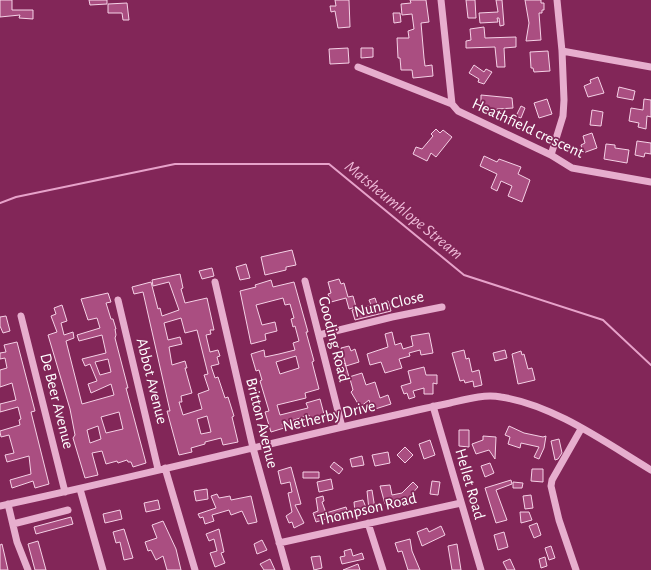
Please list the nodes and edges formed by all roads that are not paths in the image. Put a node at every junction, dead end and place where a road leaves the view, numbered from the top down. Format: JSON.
{"nodes":[{"id":1,"x":441,"y":0,"type":"edge"},
{"id":2,"x":557,"y":0,"type":"edge"},
{"id":3,"x":562,"y":51,"type":"junction"},
{"id":4,"x":358,"y":67,"type":"dead end"},
{"id":5,"x":651,"y":67,"type":"edge"},
{"id":6,"x":452,"y":104,"type":"junction"},
{"id":7,"x":551,"y":155,"type":"junction"},
{"id":8,"x":651,"y":182,"type":"edge"},
{"id":9,"x":305,"y":281,"type":"dead end"},
{"id":10,"x":214,"y":282,"type":"dead end"},
{"id":11,"x":118,"y":300,"type":"dead end"},
{"id":12,"x":442,"y":307,"type":"dead end"},
{"id":13,"x":21,"y":316,"type":"dead end"},
{"id":14,"x":319,"y":335,"type":"junction"},
{"id":15,"x":433,"y":406,"type":"junction"},
{"id":16,"x":342,"y":427,"type":"junction"},
{"id":17,"x":581,"y":429,"type":"junction"},
{"id":18,"x":253,"y":448,"type":"junction"},
{"id":19,"x":162,"y":468,"type":"junction"},
{"id":20,"x":651,"y":470,"type":"edge"},
{"id":21,"x":80,"y":489,"type":"junction"},
{"id":22,"x":65,"y":492,"type":"junction"},
{"id":23,"x":461,"y":503,"type":"junction"},
{"id":24,"x":8,"y":504,"type":"junction"},
{"id":25,"x":0,"y":506,"type":"edge"},
{"id":26,"x":68,"y":510,"type":"dead end"},
{"id":27,"x":368,"y":523,"type":"junction"},
{"id":28,"x":13,"y":524,"type":"junction"},
{"id":29,"x":279,"y":543,"type":"junction"},
{"id":30,"x":28,"y":570,"type":"edge"},
{"id":31,"x":103,"y":570,"type":"edge"},
{"id":32,"x":195,"y":570,"type":"edge"},
{"id":33,"x":287,"y":570,"type":"edge"},
{"id":34,"x":383,"y":570,"type":"edge"},
{"id":35,"x":481,"y":570,"type":"edge"},
{"id":36,"x":576,"y":570,"type":"edge"}],
"edges":[{"from":1,"to":6,"type":"street","name":"Heathfield crescent"},
{"from":2,"to":3,"type":"street"},
{"from":3,"to":5,"type":"street"},
{"from":3,"to":7,"type":"street"},
{"from":4,"to":6,"type":"street"},
{"from":6,"to":7,"type":"street","name":"Heathfield crescent"},
{"from":7,"to":8,"type":"street","name":"Heathfield crescent"},
{"from":9,"to":14,"type":"street","name":"Gooding Road"},
{"from":10,"to":18,"type":"street","name":"Britton Avenue"},
{"from":11,"to":19,"type":"street","name":"Abbot Avenue"},
{"from":12,"to":14,"type":"street","name":"Nunn Close"},
{"from":13,"to":22,"type":"street","name":"De Beer Avenue"},
{"from":14,"to":16,"type":"street","name":"Gooding Road"},
{"from":15,"to":16,"type":"street","name":"Netherby Drive"},
{"from":15,"to":17,"type":"street","name":"Netherby Drive"},
{"from":15,"to":23,"type":"street","name":"Hellet Road"},
{"from":16,"to":18,"type":"street","name":"Netherby Drive"},
{"from":17,"to":20,"type":"street","name":"Netherby Drive"},
{"from":17,"to":36,"type":"street"},
{"from":18,"to":19,"type":"street","name":"Netherby Drive"},
{"from":18,"to":29,"type":"street","name":"Britton Avenue"},
{"from":19,"to":21,"type":"street","name":"Netherby Drive"},
{"from":19,"to":32,"type":"street","name":"Abbot Avenue"},
{"from":21,"to":22,"type":"street","name":"Netherby Drive"},
{"from":21,"to":31,"type":"street"},
{"from":22,"to":24,"type":"street","name":"Netherby Drive"},
{"from":23,"to":27,"type":"street","name":"Thompson Road"},
{"from":23,"to":35,"type":"street","name":"Hellet Road"},
{"from":24,"to":25,"type":"street","name":"Netherby Drive"},
{"from":24,"to":28,"type":"street"},
{"from":26,"to":28,"type":"street"},
{"from":27,"to":29,"type":"street","name":"Thompson Road"},
{"from":27,"to":34,"type":"street"},
{"from":28,"to":30,"type":"street"},
{"from":29,"to":33,"type":"street","name":"Britton Avenue"}]}
